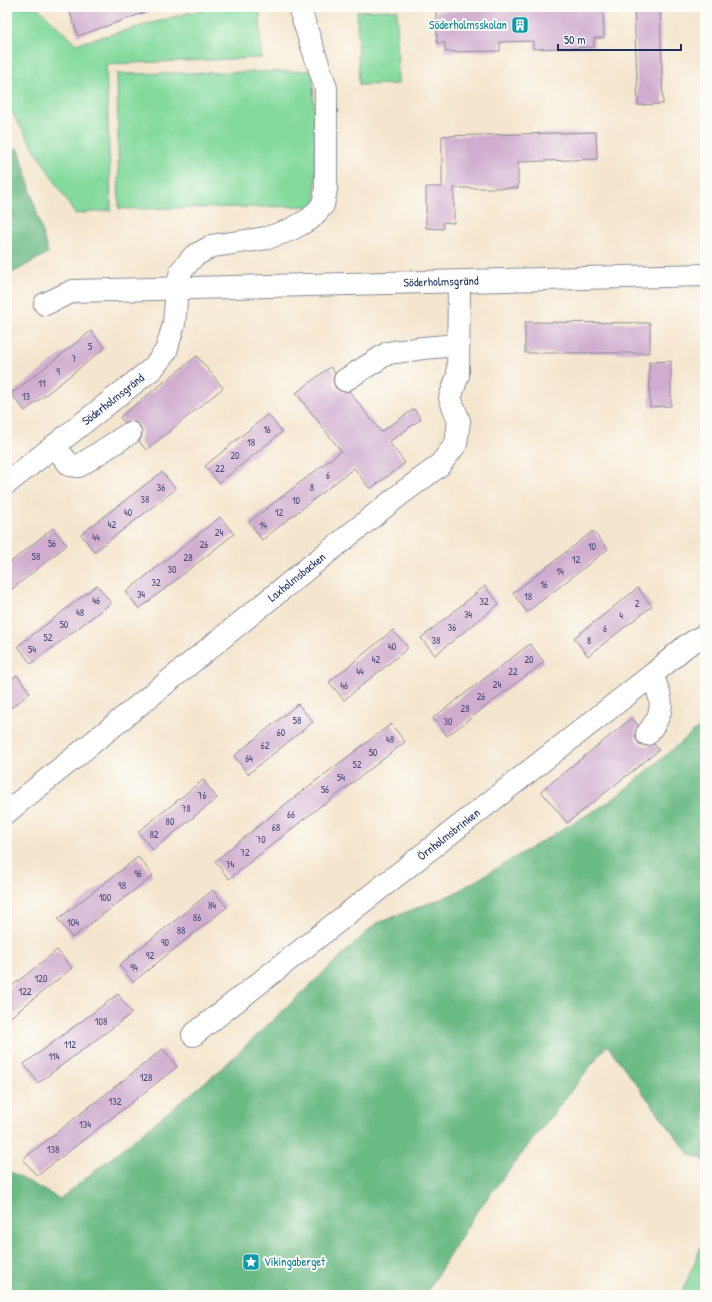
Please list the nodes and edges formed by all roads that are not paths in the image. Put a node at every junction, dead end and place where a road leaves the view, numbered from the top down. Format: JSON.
{"nodes":[{"id":1,"x":299,"y":7,"type":"edge"},
{"id":2,"x":705,"y":275,"type":"edge"},
{"id":3,"x":459,"y":282,"type":"junction"},
{"id":4,"x":178,"y":289,"type":"junction"},
{"id":5,"x":45,"y":304,"type":"dead end"},
{"id":6,"x":458,"y":345,"type":"junction"},
{"id":7,"x":345,"y":380,"type":"dead end"},
{"id":8,"x":130,"y":433,"type":"dead end"},
{"id":9,"x":54,"y":446,"type":"junction"},
{"id":10,"x":7,"y":483,"type":"edge"},
{"id":11,"x":705,"y":635,"type":"edge"},
{"id":12,"x":652,"y":675,"type":"junction"},
{"id":13,"x":647,"y":734,"type":"dead end"},
{"id":14,"x":7,"y":812,"type":"edge"},
{"id":15,"x":193,"y":1035,"type":"dead end"}],
"edges":[{"from":1,"to":4,"type":"street"},
{"from":2,"to":3,"type":"street","name":"Söderholmsgränd"},
{"from":3,"to":4,"type":"street","name":"Söderholmsgränd"},
{"from":3,"to":6,"type":"street","name":"Laxholmsbacken"},
{"from":4,"to":5,"type":"street","name":"Söderholmsgränd"},
{"from":4,"to":9,"type":"street","name":"Söderholmsgränd"},
{"from":6,"to":7,"type":"street"},
{"from":6,"to":14,"type":"street","name":"Laxholmsbacken"},
{"from":8,"to":9,"type":"street"},
{"from":9,"to":10,"type":"street","name":"Söderholmsgränd"},
{"from":11,"to":12,"type":"street","name":"Örnholmsbrinken"},
{"from":12,"to":13,"type":"street"},
{"from":12,"to":15,"type":"street","name":"Örnholmsbrinken"}]}
